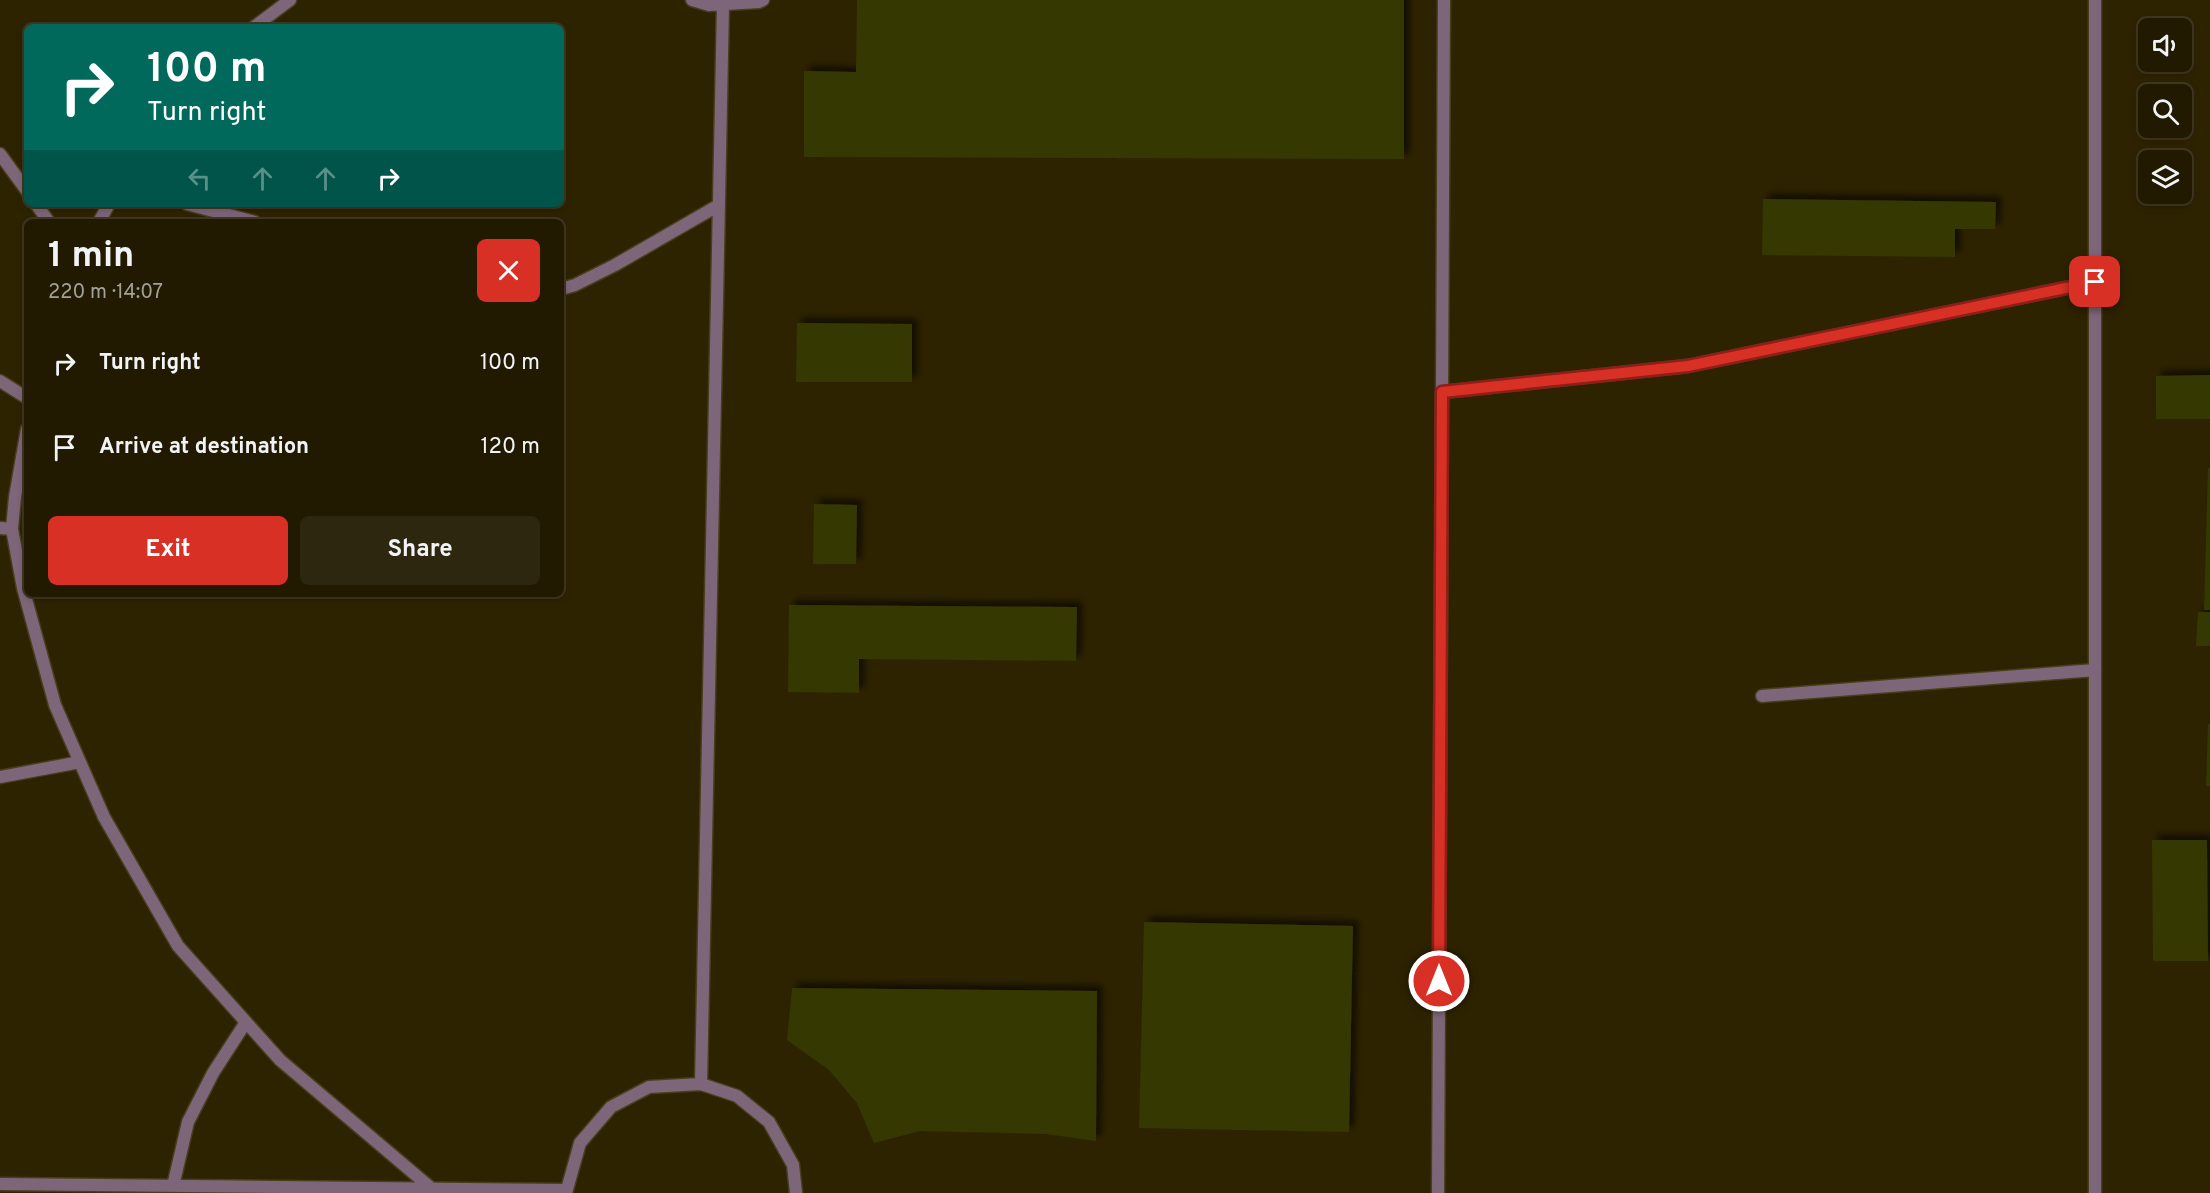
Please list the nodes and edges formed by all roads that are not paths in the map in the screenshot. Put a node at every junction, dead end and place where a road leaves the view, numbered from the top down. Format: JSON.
{"nodes":[{"id":1,"x":290,"y":0,"type":"edge"},
{"id":2,"x":692,"y":0,"type":"edge"},
{"id":3,"x":763,"y":0,"type":"edge"},
{"id":4,"x":1444,"y":0,"type":"edge"},
{"id":5,"x":2095,"y":0,"type":"edge"},
{"id":6,"x":723,"y":5,"type":"junction"},
{"id":7,"x":258,"y":24,"type":"edge"},
{"id":8,"x":0,"y":154,"type":"edge"},
{"id":9,"x":24,"y":187,"type":"edge"},
{"id":10,"x":719,"y":205,"type":"junction"},
{"id":11,"x":198,"y":207,"type":"edge"},
{"id":12,"x":244,"y":219,"type":"edge"},
{"id":13,"x":2095,"y":282,"type":"junction"},
{"id":14,"x":564,"y":289,"type":"edge"},
{"id":15,"x":0,"y":381,"type":"edge"},
{"id":16,"x":1442,"y":392,"type":"junction"},
{"id":17,"x":24,"y":396,"type":"edge"},
{"id":18,"x":24,"y":446,"type":"edge"},
{"id":19,"x":6,"y":529,"type":"edge"},
{"id":20,"x":24,"y":595,"type":"edge"},
{"id":21,"x":25,"y":597,"type":"edge"},
{"id":22,"x":2095,"y":670,"type":"junction"},
{"id":23,"x":1762,"y":696,"type":"dead end"},
{"id":24,"x":80,"y":762,"type":"junction"},
{"id":25,"x":0,"y":777,"type":"edge"},
{"id":26,"x":246,"y":1022,"type":"junction"},
{"id":27,"x":701,"y":1084,"type":"junction"},
{"id":28,"x":0,"y":1184,"type":"edge"},
{"id":29,"x":173,"y":1186,"type":"junction"},
{"id":30,"x":431,"y":1188,"type":"junction"},
{"id":31,"x":566,"y":1191,"type":"edge"},
{"id":32,"x":796,"y":1193,"type":"edge"},
{"id":33,"x":1438,"y":1193,"type":"edge"},
{"id":34,"x":2095,"y":1193,"type":"edge"}],
"edges":[{"from":1,"to":7,"type":"street"},
{"from":2,"to":6,"type":"street"},
{"from":3,"to":6,"type":"street"},
{"from":4,"to":16,"type":"street"},
{"from":5,"to":13,"type":"street"},
{"from":6,"to":10,"type":"street"},
{"from":8,"to":9,"type":"street"},
{"from":10,"to":14,"type":"street"},
{"from":10,"to":27,"type":"street"},
{"from":11,"to":12,"type":"street"},
{"from":13,"to":16,"type":"street"},
{"from":13,"to":22,"type":"street"},
{"from":15,"to":17,"type":"street"},
{"from":16,"to":33,"type":"street"},
{"from":18,"to":19,"type":"street"},
{"from":19,"to":20,"type":"street"},
{"from":21,"to":24,"type":"street"},
{"from":22,"to":23,"type":"street"},
{"from":22,"to":34,"type":"street"},
{"from":24,"to":25,"type":"street"},
{"from":24,"to":26,"type":"street"},
{"from":26,"to":29,"type":"street"},
{"from":26,"to":30,"type":"street"},
{"from":27,"to":31,"type":"street"},
{"from":27,"to":32,"type":"street"},
{"from":28,"to":29,"type":"street"},
{"from":29,"to":30,"type":"street"},
{"from":30,"to":31,"type":"street"}]}
